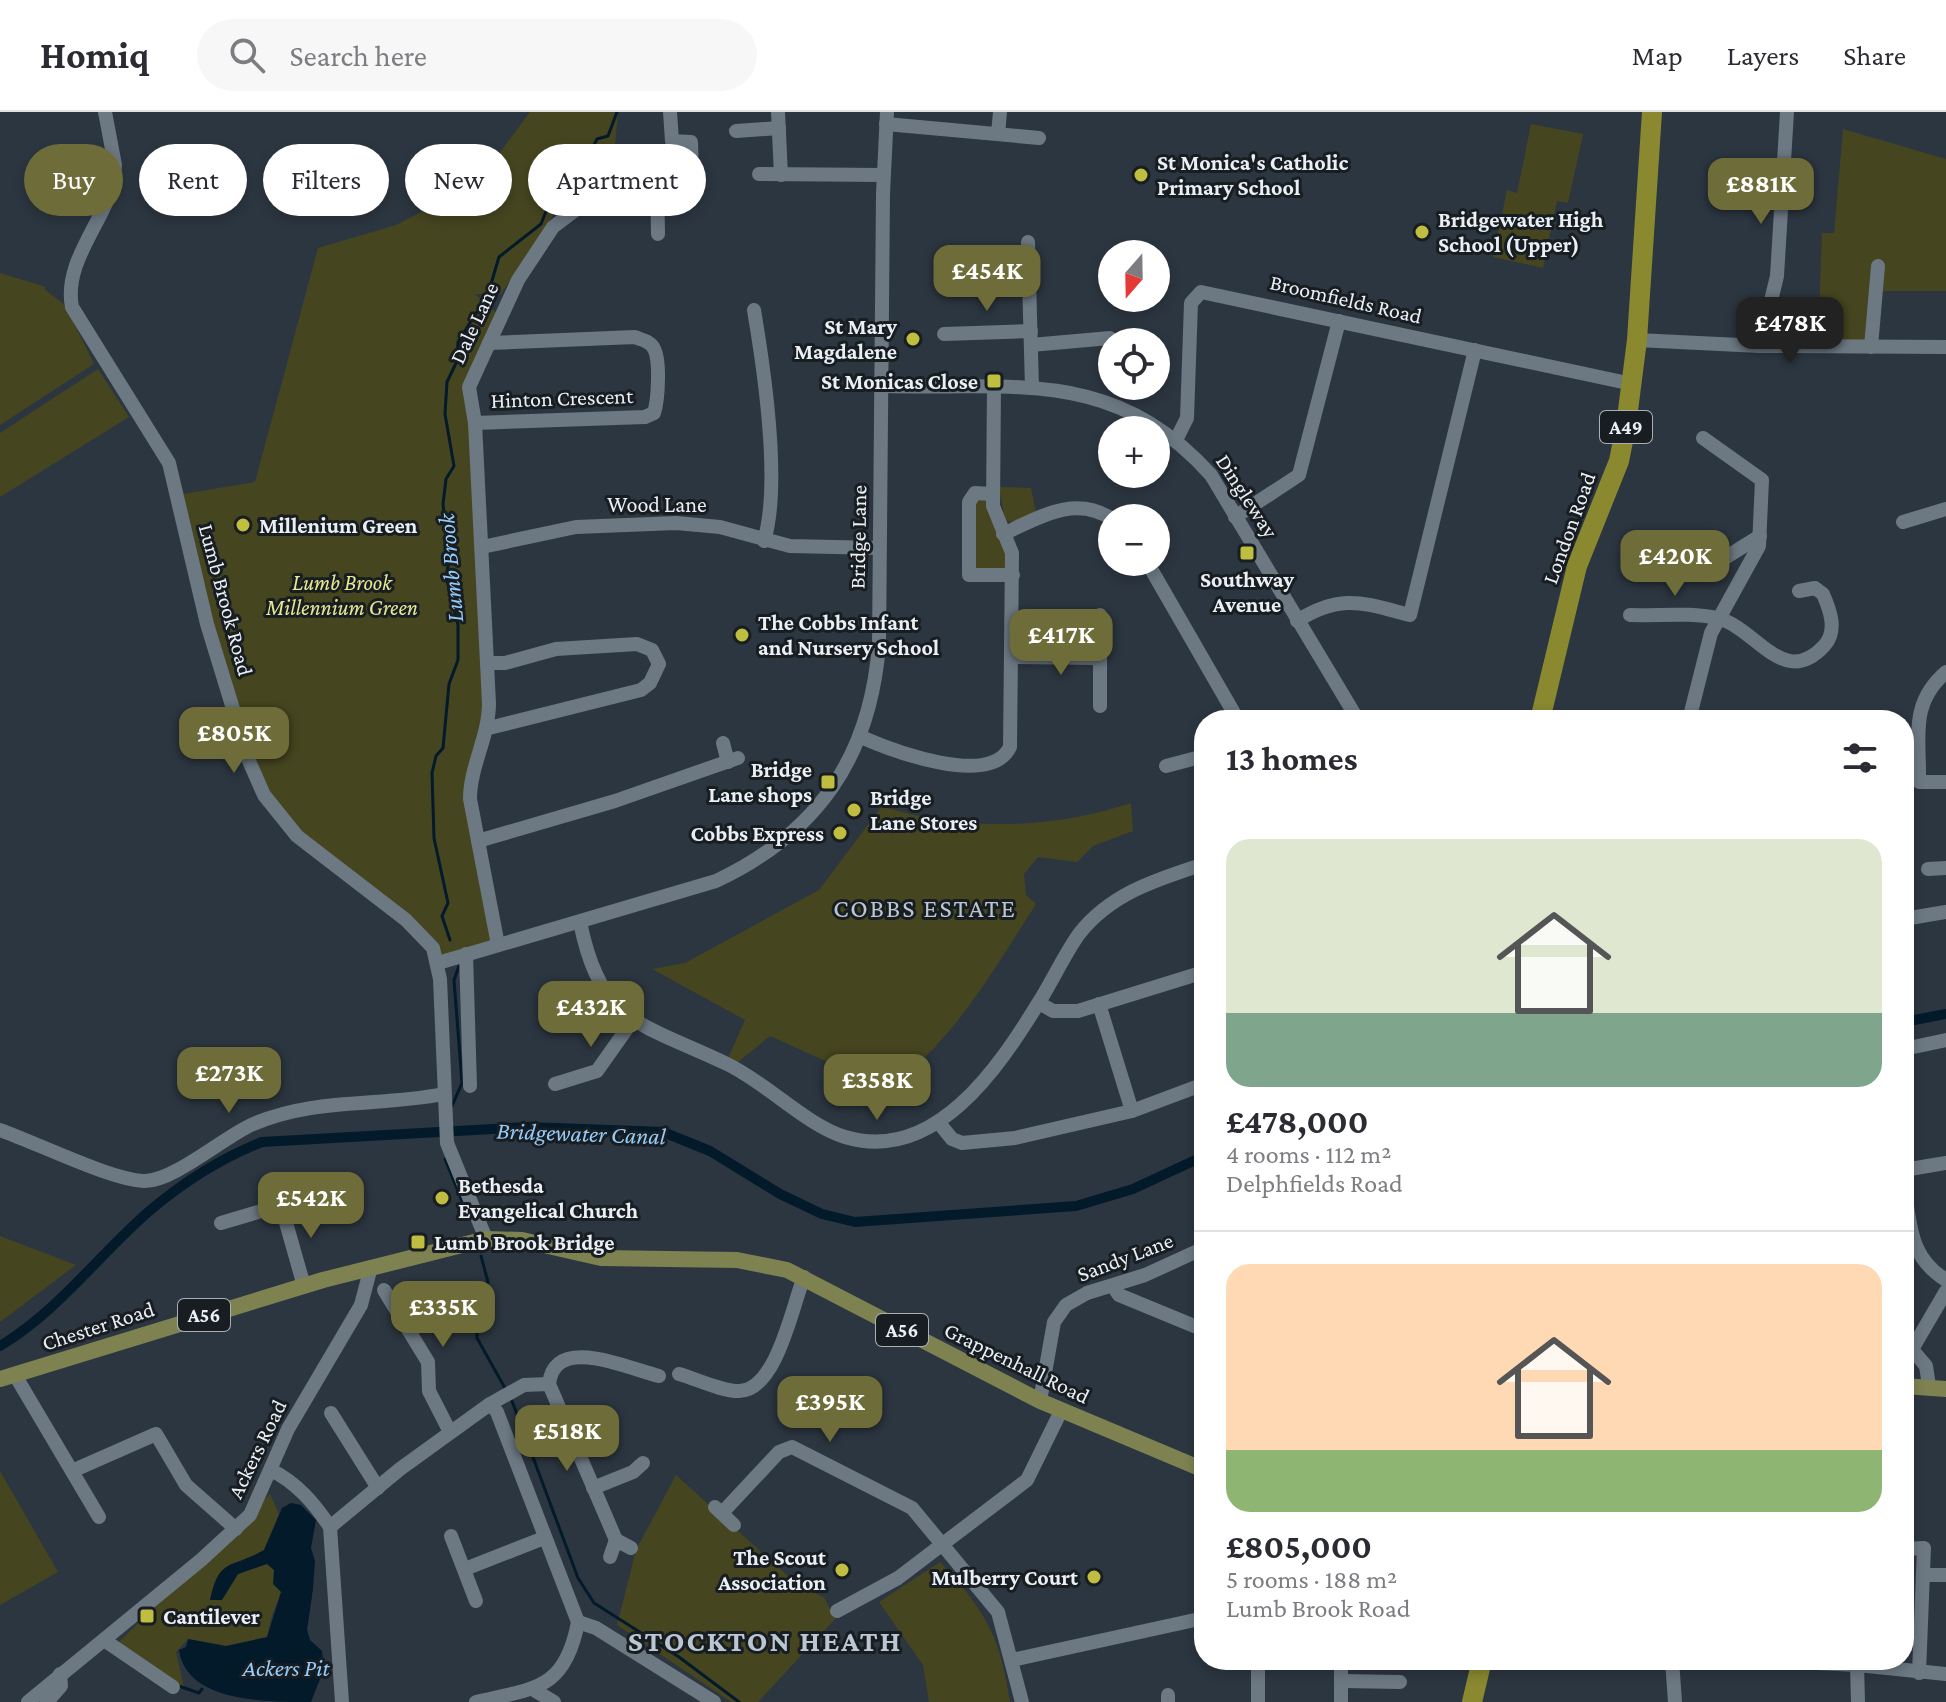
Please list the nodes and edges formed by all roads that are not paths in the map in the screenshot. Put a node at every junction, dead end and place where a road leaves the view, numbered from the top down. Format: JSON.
{"nodes":[{"id":1,"x":105,"y":112,"type":"edge"},
{"id":2,"x":670,"y":112,"type":"edge"},
{"id":3,"x":778,"y":112,"type":"edge"},
{"id":4,"x":1000,"y":112,"type":"edge"},
{"id":5,"x":1652,"y":112,"type":"edge"},
{"id":6,"x":1787,"y":112,"type":"edge"},
{"id":7,"x":887,"y":118,"type":"edge"},
{"id":8,"x":779,"y":128,"type":"junction"},
{"id":9,"x":736,"y":131,"type":"dead end"},
{"id":10,"x":998,"y":134,"type":"junction"},
{"id":11,"x":1039,"y":138,"type":"dead end"},
{"id":12,"x":691,"y":144,"type":"edge"},
{"id":13,"x":759,"y":174,"type":"dead end"},
{"id":14,"x":781,"y":175,"type":"junction"},
{"id":15,"x":883,"y":175,"type":"junction"},
{"id":16,"x":567,"y":216,"type":"edge"},
{"id":17,"x":658,"y":216,"type":"edge"},
{"id":18,"x":658,"y":234,"type":"dead end"},
{"id":19,"x":1028,"y":242,"type":"dead end"},
{"id":20,"x":1878,"y":266,"type":"dead end"},
{"id":21,"x":754,"y":310,"type":"dead end"},
{"id":22,"x":1339,"y":321,"type":"junction"},
{"id":23,"x":944,"y":334,"type":"dead end"},
{"id":24,"x":1031,"y":338,"type":"junction"},
{"id":25,"x":1098,"y":338,"type":"edge"},
{"id":26,"x":1637,"y":340,"type":"junction"},
{"id":27,"x":489,"y":343,"type":"junction"},
{"id":28,"x":1760,"y":346,"type":"junction"},
{"id":29,"x":1871,"y":347,"type":"junction"},
{"id":30,"x":1946,"y":347,"type":"edge"},
{"id":31,"x":1475,"y":350,"type":"junction"},
{"id":32,"x":1632,"y":384,"type":"junction"},
{"id":33,"x":882,"y":386,"type":"junction"},
{"id":34,"x":994,"y":387,"type":"junction"},
{"id":35,"x":1032,"y":388,"type":"junction"},
{"id":36,"x":475,"y":423,"type":"junction"},
{"id":37,"x":1703,"y":438,"type":"dead end"},
{"id":38,"x":1176,"y":440,"type":"junction"},
{"id":39,"x":992,"y":494,"type":"junction"},
{"id":40,"x":1946,"y":509,"type":"edge"},
{"id":41,"x":1098,"y":514,"type":"edge"},
{"id":42,"x":1235,"y":517,"type":"junction"},
{"id":43,"x":1899,"y":520,"type":"dead end"},
{"id":44,"x":1003,"y":534,"type":"junction"},
{"id":45,"x":1760,"y":536,"type":"junction"},
{"id":46,"x":764,"y":541,"type":"junction"},
{"id":47,"x":482,"y":547,"type":"junction"},
{"id":48,"x":879,"y":548,"type":"junction"},
{"id":49,"x":1662,"y":562,"type":"dead end"},
{"id":50,"x":1013,"y":575,"type":"junction"},
{"id":51,"x":1155,"y":576,"type":"edge"},
{"id":52,"x":1799,"y":591,"type":"dead end"},
{"id":53,"x":1630,"y":614,"type":"dead end"},
{"id":54,"x":1100,"y":615,"type":"dead end"},
{"id":55,"x":1718,"y":618,"type":"junction"},
{"id":56,"x":1297,"y":621,"type":"junction"},
{"id":57,"x":1012,"y":657,"type":"junction"},
{"id":58,"x":1100,"y":658,"type":"junction"},
{"id":59,"x":487,"y":663,"type":"junction"},
{"id":60,"x":1946,"y":672,"type":"edge"},
{"id":61,"x":1100,"y":706,"type":"dead end"},
{"id":62,"x":1232,"y":710,"type":"edge"},
{"id":63,"x":1352,"y":710,"type":"edge"},
{"id":64,"x":1542,"y":710,"type":"edge"},
{"id":65,"x":1692,"y":710,"type":"edge"},
{"id":66,"x":489,"y":728,"type":"junction"},
{"id":67,"x":861,"y":737,"type":"junction"},
{"id":68,"x":723,"y":743,"type":"dead end"},
{"id":69,"x":1194,"y":759,"type":"edge"},
{"id":70,"x":1166,"y":766,"type":"dead end"},
{"id":71,"x":1914,"y":766,"type":"edge"},
{"id":72,"x":1914,"y":782,"type":"edge"},
{"id":73,"x":1946,"y":782,"type":"edge"},
{"id":74,"x":478,"y":841,"type":"junction"},
{"id":75,"x":1194,"y":868,"type":"edge"},
{"id":76,"x":1946,"y":868,"type":"edge"},
{"id":77,"x":1928,"y":869,"type":"dead end"},
{"id":78,"x":1946,"y":912,"type":"edge"},
{"id":79,"x":1914,"y":917,"type":"edge"},
{"id":80,"x":580,"y":922,"type":"junction"},
{"id":81,"x":498,"y":945,"type":"junction"},
{"id":82,"x":466,"y":954,"type":"junction"},
{"id":83,"x":438,"y":963,"type":"junction"},
{"id":84,"x":1194,"y":975,"type":"edge"},
{"id":85,"x":1039,"y":1003,"type":"junction"},
{"id":86,"x":1099,"y":1004,"type":"junction"},
{"id":87,"x":633,"y":1020,"type":"junction"},
{"id":88,"x":1946,"y":1040,"type":"edge"},
{"id":89,"x":1914,"y":1047,"type":"edge"},
{"id":90,"x":555,"y":1084,"type":"dead end"},
{"id":91,"x":470,"y":1086,"type":"dead end"},
{"id":92,"x":1194,"y":1088,"type":"edge"},
{"id":93,"x":443,"y":1094,"type":"junction"},
{"id":94,"x":1132,"y":1111,"type":"junction"},
{"id":95,"x":939,"y":1123,"type":"junction"},
{"id":96,"x":0,"y":1130,"type":"edge"},
{"id":97,"x":1946,"y":1163,"type":"edge"},
{"id":98,"x":1914,"y":1168,"type":"edge"},
{"id":99,"x":339,"y":1188,"type":"dead end"},
{"id":100,"x":281,"y":1205,"type":"junction"},
{"id":101,"x":221,"y":1223,"type":"dead end"},
{"id":102,"x":1914,"y":1233,"type":"edge"},
{"id":103,"x":486,"y":1239,"type":"junction"},
{"id":104,"x":1194,"y":1252,"type":"edge"},
{"id":105,"x":371,"y":1267,"type":"junction"},
{"id":106,"x":804,"y":1277,"type":"junction"},
{"id":107,"x":1946,"y":1280,"type":"edge"},
{"id":108,"x":304,"y":1286,"type":"junction"},
{"id":109,"x":1113,"y":1286,"type":"junction"},
{"id":110,"x":384,"y":1290,"type":"dead end"},
{"id":111,"x":1946,"y":1291,"type":"edge"},
{"id":112,"x":1194,"y":1326,"type":"edge"},
{"id":113,"x":1914,"y":1335,"type":"edge"},
{"id":114,"x":1914,"y":1351,"type":"edge"},
{"id":115,"x":679,"y":1374,"type":"dead end"},
{"id":116,"x":659,"y":1376,"type":"dead end"},
{"id":117,"x":8,"y":1377,"type":"edge"},
{"id":118,"x":549,"y":1384,"type":"junction"},
{"id":119,"x":1914,"y":1386,"type":"edge"},
{"id":120,"x":1937,"y":1387,"type":"edge"},
{"id":121,"x":1040,"y":1401,"type":"junction"},
{"id":122,"x":490,"y":1404,"type":"junction"},
{"id":123,"x":1061,"y":1411,"type":"junction"},
{"id":124,"x":331,"y":1413,"type":"dead end"},
{"id":125,"x":450,"y":1432,"type":"junction"},
{"id":126,"x":643,"y":1463,"type":"dead end"},
{"id":127,"x":1194,"y":1466,"type":"edge"},
{"id":128,"x":271,"y":1470,"type":"junction"},
{"id":129,"x":72,"y":1471,"type":"junction"},
{"id":130,"x":378,"y":1488,"type":"junction"},
{"id":131,"x":593,"y":1488,"type":"junction"},
{"id":132,"x":99,"y":1517,"type":"dead end"},
{"id":133,"x":734,"y":1525,"type":"dead end"},
{"id":134,"x":330,"y":1527,"type":"junction"},
{"id":135,"x":236,"y":1529,"type":"junction"},
{"id":136,"x":451,"y":1536,"type":"dead end"},
{"id":137,"x":544,"y":1538,"type":"junction"},
{"id":138,"x":616,"y":1540,"type":"junction"},
{"id":139,"x":943,"y":1543,"type":"junction"},
{"id":140,"x":631,"y":1548,"type":"dead end"},
{"id":141,"x":1914,"y":1548,"type":"edge"},
{"id":142,"x":610,"y":1557,"type":"dead end"},
{"id":143,"x":465,"y":1569,"type":"junction"},
{"id":144,"x":1924,"y":1575,"type":"junction"},
{"id":145,"x":1946,"y":1575,"type":"edge"},
{"id":146,"x":476,"y":1601,"type":"dead end"},
{"id":147,"x":837,"y":1611,"type":"dead end"},
{"id":148,"x":1194,"y":1620,"type":"edge"},
{"id":149,"x":578,"y":1622,"type":"junction"},
{"id":150,"x":104,"y":1640,"type":"junction"},
{"id":151,"x":1012,"y":1660,"type":"junction"},
{"id":152,"x":1258,"y":1670,"type":"edge"},
{"id":153,"x":1341,"y":1670,"type":"edge"},
{"id":154,"x":1480,"y":1670,"type":"edge"},
{"id":155,"x":1673,"y":1670,"type":"edge"},
{"id":156,"x":1857,"y":1670,"type":"edge"},
{"id":157,"x":1896,"y":1670,"type":"edge"},
{"id":158,"x":1919,"y":1673,"type":"junction"},
{"id":159,"x":60,"y":1674,"type":"junction"},
{"id":160,"x":1946,"y":1674,"type":"edge"},
{"id":161,"x":1342,"y":1681,"type":"junction"},
{"id":162,"x":1400,"y":1682,"type":"dead end"},
{"id":163,"x":173,"y":1687,"type":"dead end"},
{"id":164,"x":525,"y":1694,"type":"edge"},
{"id":165,"x":705,"y":1700,"type":"edge"},
{"id":166,"x":28,"y":1702,"type":"edge"},
{"id":167,"x":47,"y":1702,"type":"edge"},
{"id":168,"x":342,"y":1702,"type":"edge"},
{"id":169,"x":476,"y":1702,"type":"edge"},
{"id":170,"x":554,"y":1702,"type":"edge"},
{"id":171,"x":1022,"y":1702,"type":"edge"},
{"id":172,"x":1258,"y":1702,"type":"edge"},
{"id":173,"x":1341,"y":1702,"type":"edge"},
{"id":174,"x":1472,"y":1702,"type":"edge"},
{"id":175,"x":1675,"y":1702,"type":"edge"},
{"id":176,"x":1858,"y":1702,"type":"edge"}],
"edges":[{"from":1,"to":83,"type":"street","name":"Lumb Brook Road"},
{"from":2,"to":12,"type":"street","name":"Dale Lane"},
{"from":3,"to":8,"type":"street"},
{"from":4,"to":10,"type":"street"},
{"from":5,"to":26,"type":"highway","name":"London Road","number":"A49"},
{"from":6,"to":28,"type":"street"},
{"from":7,"to":10,"type":"street","name":"Bridge Lane"},
{"from":7,"to":15,"type":"street","name":"Bridge Lane"},
{"from":8,"to":9,"type":"street"},
{"from":8,"to":14,"type":"street"},
{"from":10,"to":11,"type":"street","name":"Bridge Lane"},
{"from":13,"to":14,"type":"street"},
{"from":14,"to":15,"type":"street"},
{"from":15,"to":33,"type":"street","name":"Bridge Lane"},
{"from":16,"to":27,"type":"street","name":"Dale Lane"},
{"from":17,"to":18,"type":"street"},
{"from":19,"to":24,"type":"street"},
{"from":20,"to":29,"type":"street"},
{"from":21,"to":46,"type":"street"},
{"from":22,"to":31,"type":"street","name":"Broomfields Road"},
{"from":22,"to":38,"type":"street","name":"Broomfields Road"},
{"from":22,"to":42,"type":"street"},
{"from":23,"to":24,"type":"street"},
{"from":24,"to":25,"type":"street"},
{"from":24,"to":35,"type":"street"},
{"from":26,"to":28,"type":"street"},
{"from":26,"to":32,"type":"highway","name":"London Road","number":"A49"},
{"from":27,"to":36,"type":"street","name":"Dale Lane"},
{"from":27,"to":36,"type":"street","name":"Hinton Crescent"},
{"from":28,"to":29,"type":"street"},
{"from":29,"to":30,"type":"street"},
{"from":31,"to":32,"type":"street","name":"Broomfields Road"},
{"from":31,"to":56,"type":"street"},
{"from":32,"to":64,"type":"highway","name":"London Road","number":"A49"},
{"from":33,"to":34,"type":"street","name":"Dingleway"},
{"from":33,"to":48,"type":"street","name":"Bridge Lane"},
{"from":34,"to":35,"type":"street","name":"Dingleway"},
{"from":34,"to":39,"type":"street"},
{"from":35,"to":38,"type":"street","name":"Dingleway"},
{"from":36,"to":47,"type":"street","name":"Dale Lane"},
{"from":37,"to":45,"type":"street"},
{"from":38,"to":42,"type":"street","name":"Dingleway"},
{"from":39,"to":44,"type":"street"},
{"from":39,"to":50,"type":"street"},
{"from":40,"to":43,"type":"street"},
{"from":41,"to":44,"type":"street"},
{"from":42,"to":56,"type":"street","name":"Dingleway"},
{"from":44,"to":50,"type":"street"},
{"from":45,"to":49,"type":"street"},
{"from":45,"to":55,"type":"street"},
{"from":46,"to":47,"type":"street","name":"Wood Lane"},
{"from":46,"to":48,"type":"street","name":"Wood Lane"},
{"from":47,"to":59,"type":"street","name":"Dale Lane"},
{"from":48,"to":67,"type":"street","name":"Bridge Lane"},
{"from":50,"to":57,"type":"street"},
{"from":51,"to":62,"type":"street"},
{"from":52,"to":55,"type":"street"},
{"from":53,"to":55,"type":"street"},
{"from":54,"to":58,"type":"street"},
{"from":55,"to":65,"type":"street"},
{"from":56,"to":63,"type":"street","name":"Dingleway"},
{"from":57,"to":58,"type":"street"},
{"from":57,"to":67,"type":"street"},
{"from":58,"to":61,"type":"street"},
{"from":59,"to":66,"type":"street","name":"Dale Lane"},
{"from":59,"to":66,"type":"street"},
{"from":60,"to":71,"type":"street"},
{"from":66,"to":74,"type":"street","name":"Dale Lane"},
{"from":67,"to":80,"type":"street","name":"Bridge Lane"},
{"from":68,"to":74,"type":"street"},
{"from":69,"to":70,"type":"street"},
{"from":72,"to":73,"type":"street"},
{"from":74,"to":81,"type":"street","name":"Dale Lane"},
{"from":75,"to":85,"type":"street"},
{"from":76,"to":77,"type":"street"},
{"from":78,"to":79,"type":"street"},
{"from":80,"to":81,"type":"street","name":"Bridge Lane"},
{"from":80,"to":87,"type":"street"},
{"from":81,"to":82,"type":"street","name":"Bridge Lane"},
{"from":82,"to":83,"type":"street","name":"Bridge Lane"},
{"from":82,"to":91,"type":"street"},
{"from":83,"to":93,"type":"street"},
{"from":84,"to":86,"type":"street"},
{"from":85,"to":86,"type":"street"},
{"from":85,"to":95,"type":"street"},
{"from":86,"to":94,"type":"street"},
{"from":87,"to":90,"type":"street"},
{"from":87,"to":95,"type":"street"},
{"from":88,"to":89,"type":"street"},
{"from":92,"to":94,"type":"street"},
{"from":93,"to":96,"type":"street"},
{"from":93,"to":103,"type":"street"},
{"from":94,"to":95,"type":"street"},
{"from":97,"to":98,"type":"street"},
{"from":99,"to":100,"type":"street"},
{"from":100,"to":101,"type":"street"},
{"from":100,"to":108,"type":"street"},
{"from":102,"to":107,"type":"street"},
{"from":103,"to":105,"type":"main road","name":"Chester Road","number":"A56"},
{"from":103,"to":106,"type":"main road","name":"Grappenhall Road","number":"A56"},
{"from":104,"to":109,"type":"street","name":"Sandy Lane"},
{"from":105,"to":108,"type":"main road","name":"Chester Road","number":"A56"},
{"from":105,"to":128,"type":"street","name":"Ackers Road"},
{"from":106,"to":115,"type":"street"},
{"from":106,"to":121,"type":"main road","name":"Grappenhall Road","number":"A56"},
{"from":108,"to":117,"type":"main road","name":"Chester Road","number":"A56"},
{"from":109,"to":112,"type":"street"},
{"from":109,"to":121,"type":"street","name":"Sandy Lane"},
{"from":110,"to":125,"type":"street"},
{"from":111,"to":113,"type":"street"},
{"from":114,"to":120,"type":"street"},
{"from":116,"to":118,"type":"street"},
{"from":117,"to":129,"type":"street"},
{"from":118,"to":122,"type":"street"},
{"from":118,"to":131,"type":"street"},
{"from":119,"to":120,"type":"main road"},
{"from":121,"to":123,"type":"main road","name":"Grappenhall Road","number":"A56"},
{"from":122,"to":125,"type":"street"},
{"from":122,"to":137,"type":"street"},
{"from":123,"to":127,"type":"main road","name":"Grappenhall Road","number":"A56"},
{"from":123,"to":139,"type":"street"},
{"from":124,"to":130,"type":"street"},
{"from":125,"to":130,"type":"street"},
{"from":126,"to":131,"type":"street"},
{"from":128,"to":134,"type":"street"},
{"from":128,"to":135,"type":"street","name":"Ackers Road"},
{"from":129,"to":132,"type":"street"},
{"from":129,"to":135,"type":"street"},
{"from":130,"to":134,"type":"street"},
{"from":131,"to":138,"type":"street"},
{"from":133,"to":139,"type":"street"},
{"from":134,"to":168,"type":"street"},
{"from":135,"to":150,"type":"street","name":"Ackers Road"},
{"from":136,"to":143,"type":"street"},
{"from":137,"to":143,"type":"street"},
{"from":137,"to":149,"type":"street"},
{"from":138,"to":140,"type":"street"},
{"from":138,"to":142,"type":"street"},
{"from":139,"to":147,"type":"street"},
{"from":139,"to":151,"type":"street"},
{"from":141,"to":144,"type":"street"},
{"from":143,"to":146,"type":"street"},
{"from":144,"to":145,"type":"street"},
{"from":144,"to":158,"type":"street"},
{"from":148,"to":151,"type":"street"},
{"from":149,"to":164,"type":"street"},
{"from":149,"to":165,"type":"street"},
{"from":150,"to":159,"type":"street","name":"Ackers Road"},
{"from":150,"to":163,"type":"street"},
{"from":151,"to":171,"type":"street"},
{"from":152,"to":172,"type":"street"},
{"from":153,"to":161,"type":"street"},
{"from":154,"to":174,"type":"highway"},
{"from":155,"to":175,"type":"street"},
{"from":156,"to":176,"type":"street"},
{"from":157,"to":158,"type":"street"},
{"from":158,"to":160,"type":"street"},
{"from":159,"to":166,"type":"street","name":"Ackers Road"},
{"from":159,"to":167,"type":"street","name":"Ackers Road"},
{"from":161,"to":162,"type":"street"},
{"from":161,"to":173,"type":"street"},
{"from":164,"to":169,"type":"street"},
{"from":164,"to":170,"type":"street"}]}
